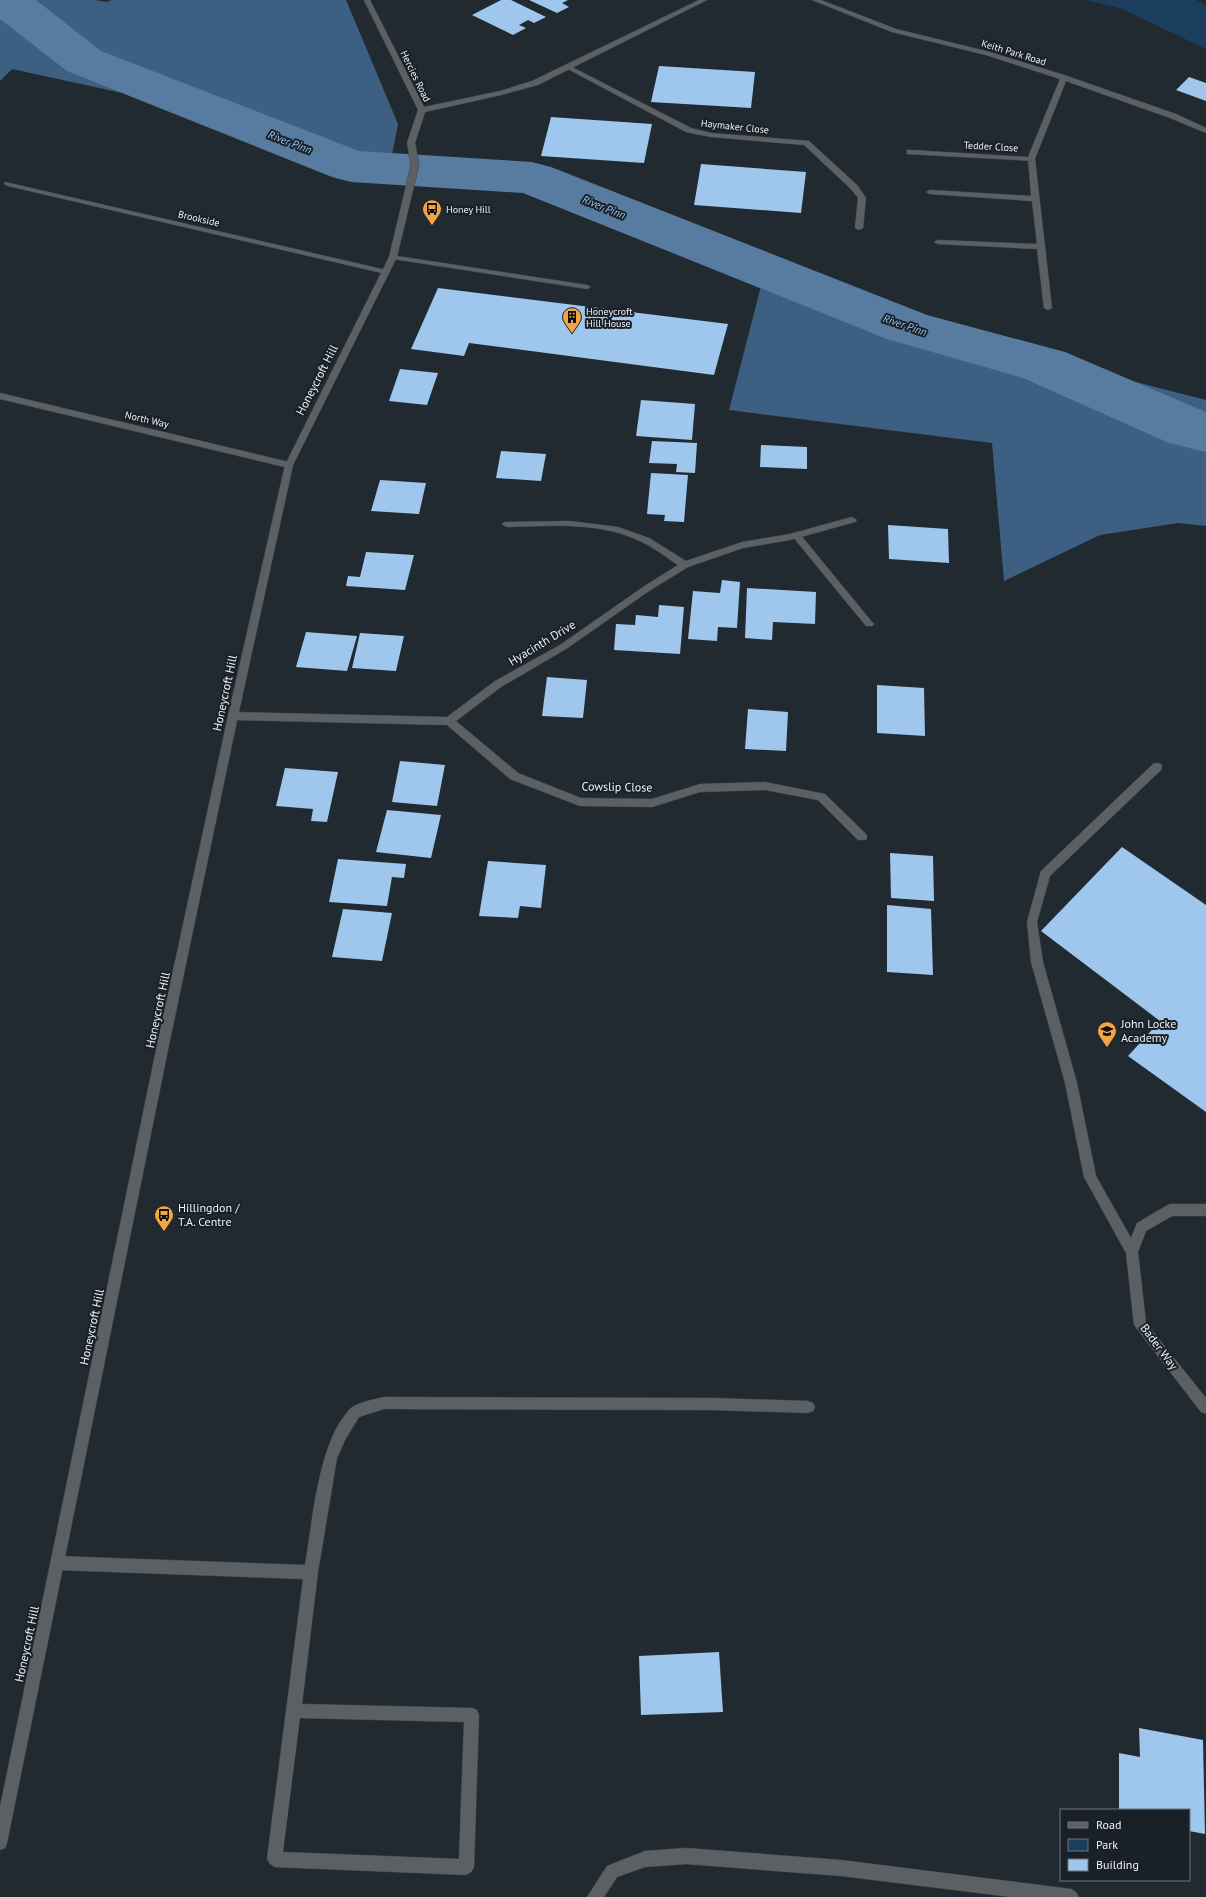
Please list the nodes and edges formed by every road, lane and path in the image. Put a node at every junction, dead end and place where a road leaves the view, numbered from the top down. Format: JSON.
{"nodes":[{"id":1,"x":367,"y":0,"type":"edge"},
{"id":2,"x":704,"y":0,"type":"edge"},
{"id":3,"x":814,"y":0,"type":"edge"},
{"id":4,"x":568,"y":67,"type":"junction"},
{"id":5,"x":1064,"y":78,"type":"junction"},
{"id":6,"x":422,"y":110,"type":"junction"},
{"id":7,"x":1206,"y":131,"type":"edge"},
{"id":8,"x":910,"y":152,"type":"dead end"},
{"id":9,"x":1031,"y":159,"type":"junction"},
{"id":10,"x":8,"y":184,"type":"dead end"},
{"id":11,"x":930,"y":192,"type":"dead end"},
{"id":12,"x":1036,"y":199,"type":"junction"},
{"id":13,"x":407,"y":203,"type":"joint"},
{"id":14,"x":859,"y":228,"type":"dead end"},
{"id":15,"x":938,"y":242,"type":"dead end"},
{"id":16,"x":1041,"y":248,"type":"junction"},
{"id":17,"x":393,"y":258,"type":"junction"},
{"id":18,"x":386,"y":272,"type":"junction"},
{"id":19,"x":586,"y":286,"type":"dead end"},
{"id":20,"x":1048,"y":308,"type":"dead end"},
{"id":21,"x":0,"y":396,"type":"edge"},
{"id":22,"x":289,"y":465,"type":"junction"},
{"id":23,"x":852,"y":520,"type":"dead end"},
{"id":24,"x":507,"y":524,"type":"dead end"},
{"id":25,"x":796,"y":535,"type":"junction"},
{"id":26,"x":685,"y":565,"type":"junction"},
{"id":27,"x":869,"y":624,"type":"dead end"},
{"id":28,"x":233,"y":716,"type":"junction"},
{"id":29,"x":449,"y":721,"type":"junction"},
{"id":30,"x":1157,"y":767,"type":"dead end"},
{"id":31,"x":862,"y":837,"type":"dead end"},
{"id":32,"x":1206,"y":1210,"type":"edge"},
{"id":33,"x":1132,"y":1252,"type":"junction"},
{"id":34,"x":808,"y":1407,"type":"dead end"},
{"id":35,"x":1206,"y":1408,"type":"edge"},
{"id":36,"x":57,"y":1563,"type":"junction"},
{"id":37,"x":310,"y":1572,"type":"junction"},
{"id":38,"x":294,"y":1711,"type":"junction"},
{"id":39,"x":0,"y":1843,"type":"edge"},
{"id":40,"x":595,"y":1897,"type":"edge"},
{"id":41,"x":1071,"y":1897,"type":"edge"}],
"edges":[{"from":1,"to":6,"type":"street","name":"Hercies Road"},
{"from":2,"to":4,"type":"street"},
{"from":3,"to":5,"type":"street","name":"Keith Park Road"},
{"from":4,"to":6,"type":"street"},
{"from":4,"to":14,"type":"street","name":"Haymaker Close"},
{"from":5,"to":7,"type":"street","name":"Keith Park Road"},
{"from":5,"to":9,"type":"street","name":"Tedder Close"},
{"from":6,"to":13,"type":"street","name":"Hercies Road"},
{"from":8,"to":9,"type":"street","name":"Tedder Close"},
{"from":9,"to":12,"type":"street"},
{"from":10,"to":18,"type":"street","name":"Brookside"},
{"from":11,"to":12,"type":"street"},
{"from":12,"to":16,"type":"street"},
{"from":13,"to":17,"type":"street","name":"Honeycroft Hill"},
{"from":15,"to":16,"type":"street"},
{"from":16,"to":20,"type":"street"},
{"from":17,"to":18,"type":"street","name":"Honeycroft Hill"},
{"from":17,"to":19,"type":"street"},
{"from":18,"to":22,"type":"street","name":"Honeycroft Hill"},
{"from":21,"to":22,"type":"street","name":"North Way"},
{"from":22,"to":28,"type":"street","name":"Honeycroft Hill"},
{"from":23,"to":25,"type":"street","name":"Hyacinth Drive"},
{"from":24,"to":26,"type":"street"},
{"from":25,"to":26,"type":"street","name":"Hyacinth Drive"},
{"from":25,"to":27,"type":"street"},
{"from":26,"to":29,"type":"street","name":"Hyacinth Drive"},
{"from":28,"to":29,"type":"street"},
{"from":28,"to":36,"type":"street","name":"Honeycroft Hill"},
{"from":29,"to":31,"type":"street","name":"Cowslip Close"},
{"from":30,"to":33,"type":"street"},
{"from":32,"to":33,"type":"street"},
{"from":33,"to":35,"type":"street","name":"Bader Way"},
{"from":34,"to":37,"type":"street"},
{"from":36,"to":37,"type":"street"},
{"from":36,"to":39,"type":"street","name":"Honeycroft Hill"},
{"from":37,"to":38,"type":"street"},
{"from":38,"to":38,"type":"street"},
{"from":40,"to":41,"type":"street"}]}
